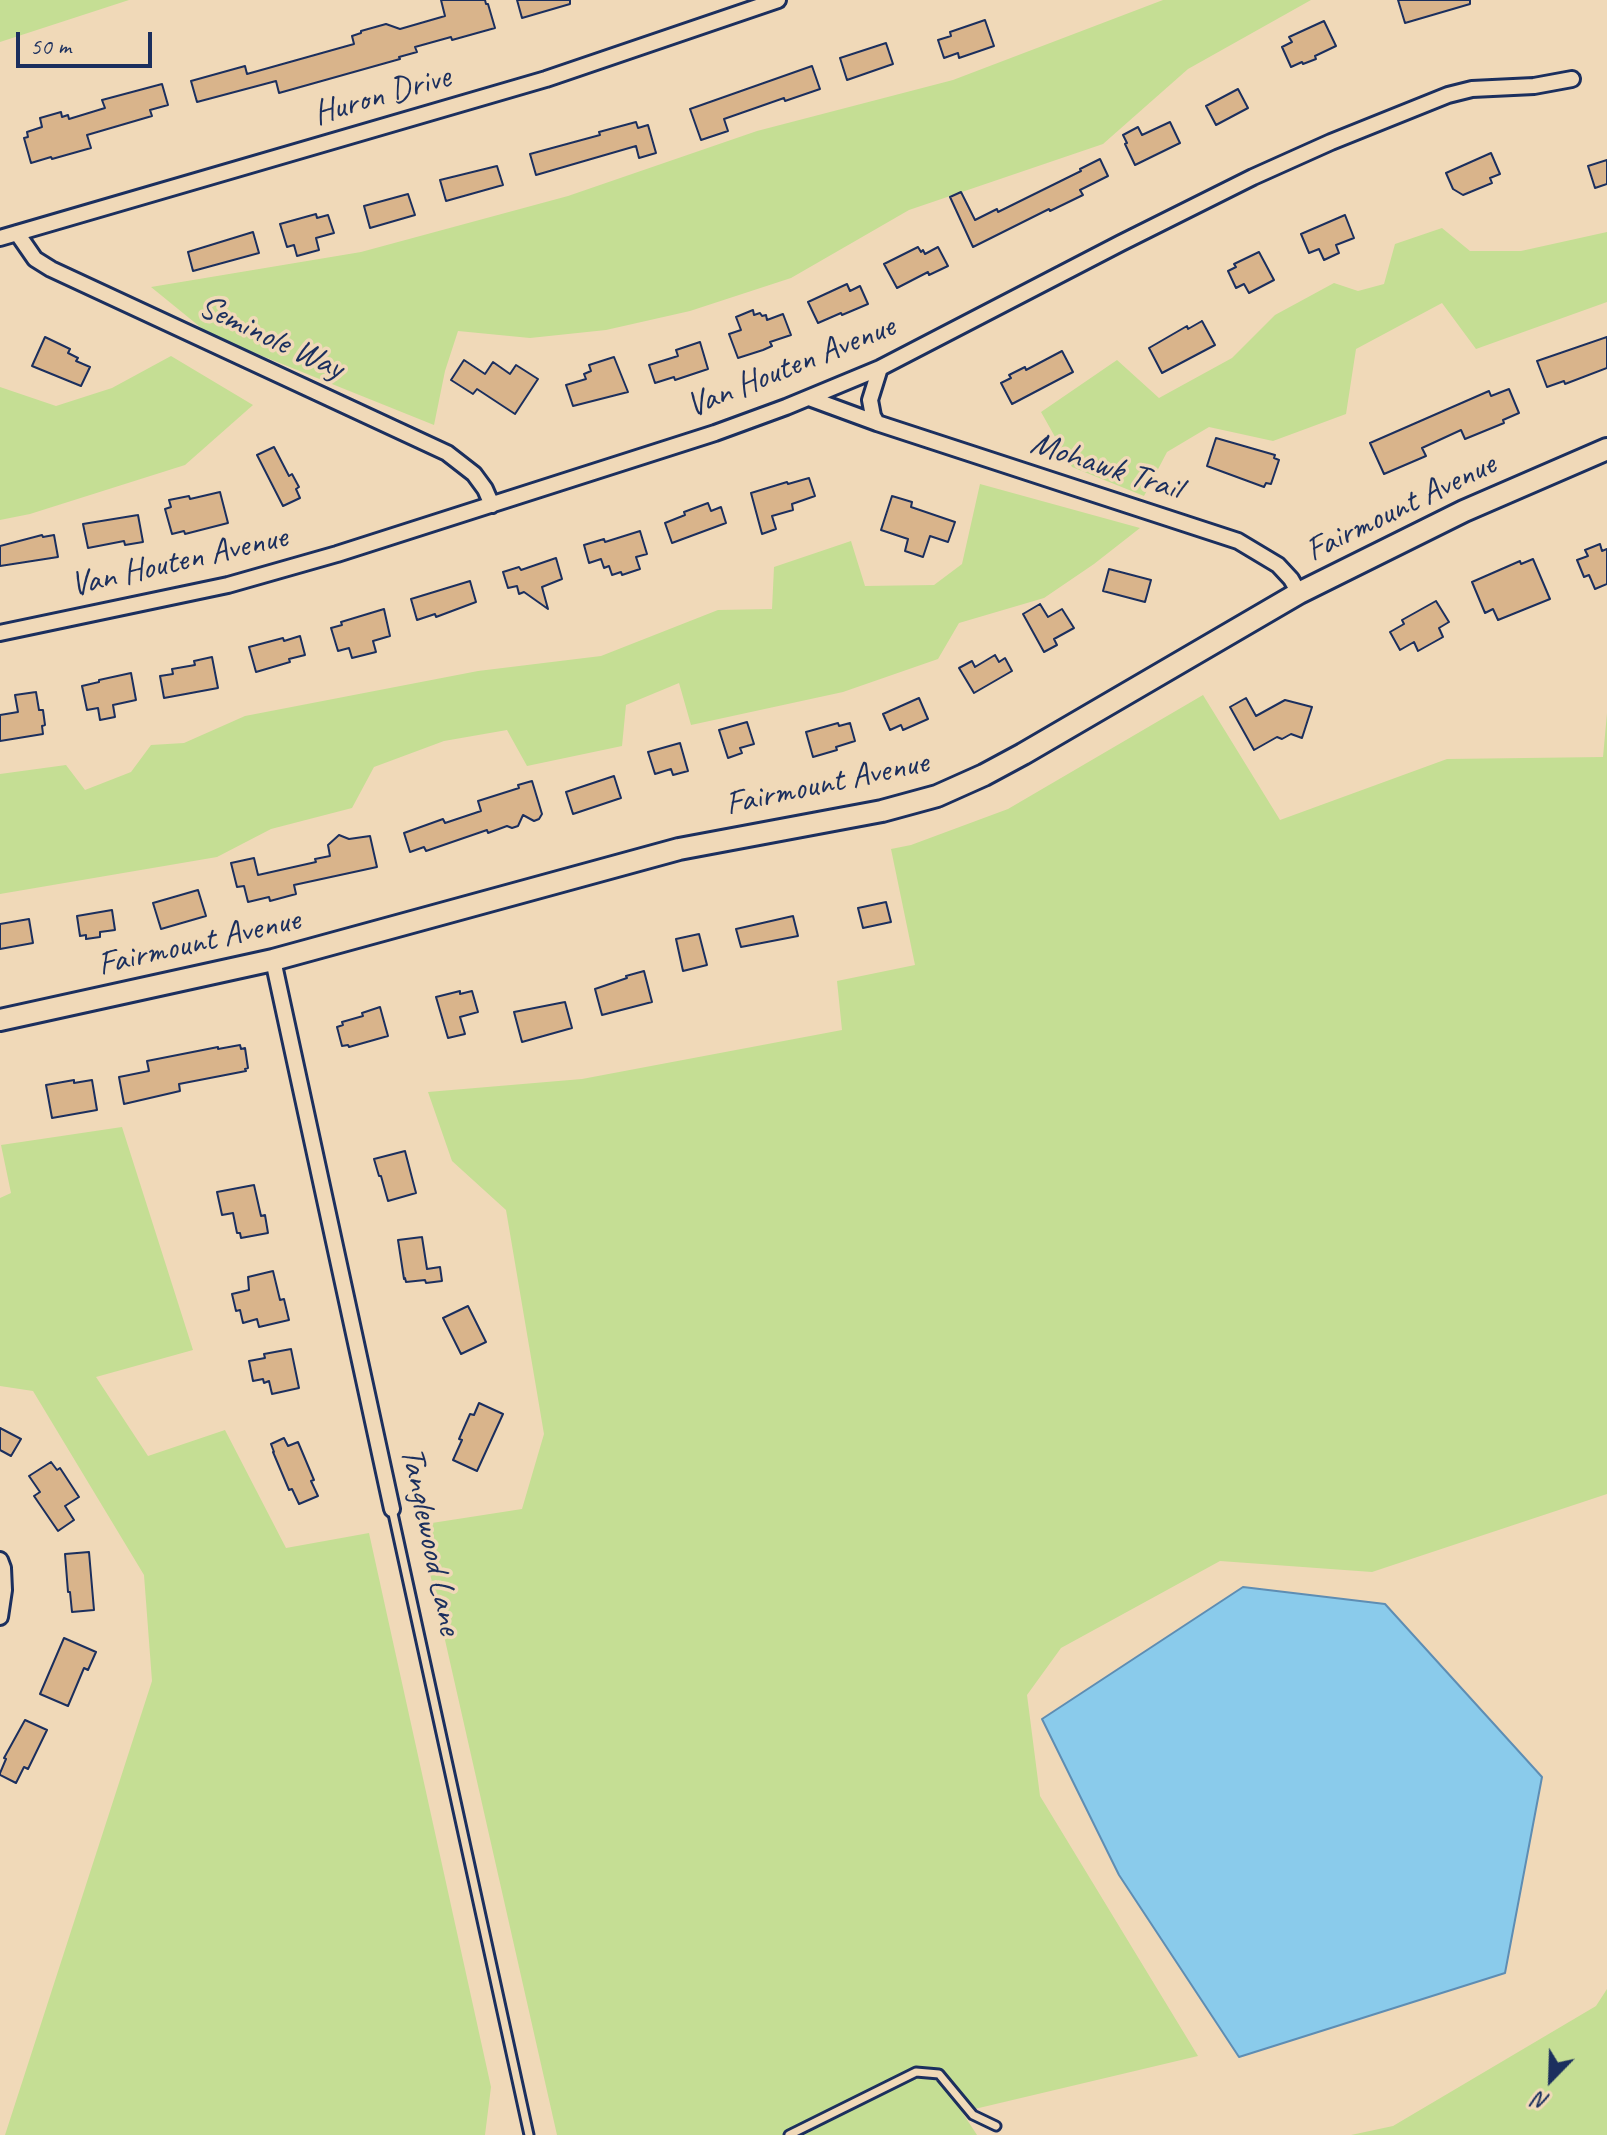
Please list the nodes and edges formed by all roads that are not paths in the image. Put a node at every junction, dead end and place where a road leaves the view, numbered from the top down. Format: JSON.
{"nodes":[{"id":1,"x":778,"y":0,"type":"edge"},
{"id":2,"x":1572,"y":79,"type":"dead end"},
{"id":3,"x":17,"y":233,"type":"junction"},
{"id":4,"x":0,"y":238,"type":"edge"},
{"id":5,"x":880,"y":368,"type":"junction"},
{"id":6,"x":809,"y":398,"type":"junction"},
{"id":7,"x":877,"y":423,"type":"junction"},
{"id":8,"x":1607,"y":449,"type":"edge"},
{"id":9,"x":492,"y":505,"type":"junction"},
{"id":10,"x":1299,"y":593,"type":"junction"},
{"id":11,"x":0,"y":633,"type":"edge"},
{"id":12,"x":273,"y":960,"type":"junction"},
{"id":13,"x":0,"y":1020,"type":"edge"},
{"id":14,"x":392,"y":1509,"type":"joint"},
{"id":15,"x":0,"y":1560,"type":"edge"},
{"id":16,"x":0,"y":1617,"type":"edge"},
{"id":17,"x":996,"y":2126,"type":"dead end"},
{"id":18,"x":529,"y":2135,"type":"edge"},
{"id":19,"x":789,"y":2135,"type":"edge"}],
"edges":[{"from":1,"to":3,"type":"street","name":"Huron Drive"},
{"from":2,"to":5,"type":"street","name":"Van Houten Avenue"},
{"from":3,"to":4,"type":"street","name":"Huron Drive"},
{"from":3,"to":9,"type":"street","name":"Seminole Way"},
{"from":5,"to":6,"type":"street","name":"Van Houten Avenue"},
{"from":5,"to":7,"type":"street"},
{"from":6,"to":7,"type":"street","name":"Mohawk Trail"},
{"from":6,"to":9,"type":"street","name":"Van Houten Avenue"},
{"from":7,"to":10,"type":"street","name":"Mohawk Trail"},
{"from":8,"to":10,"type":"main road","name":"Fairmount Avenue"},
{"from":9,"to":11,"type":"street","name":"Van Houten Avenue"},
{"from":10,"to":12,"type":"main road","name":"Fairmount Avenue"},
{"from":12,"to":13,"type":"main road","name":"Fairmount Avenue"},
{"from":12,"to":14,"type":"street","name":"Tanglewood Lane"},
{"from":14,"to":18,"type":"lane","name":"Tanglewood Lane"},
{"from":15,"to":16,"type":"street"},
{"from":17,"to":19,"type":"lane"}]}
